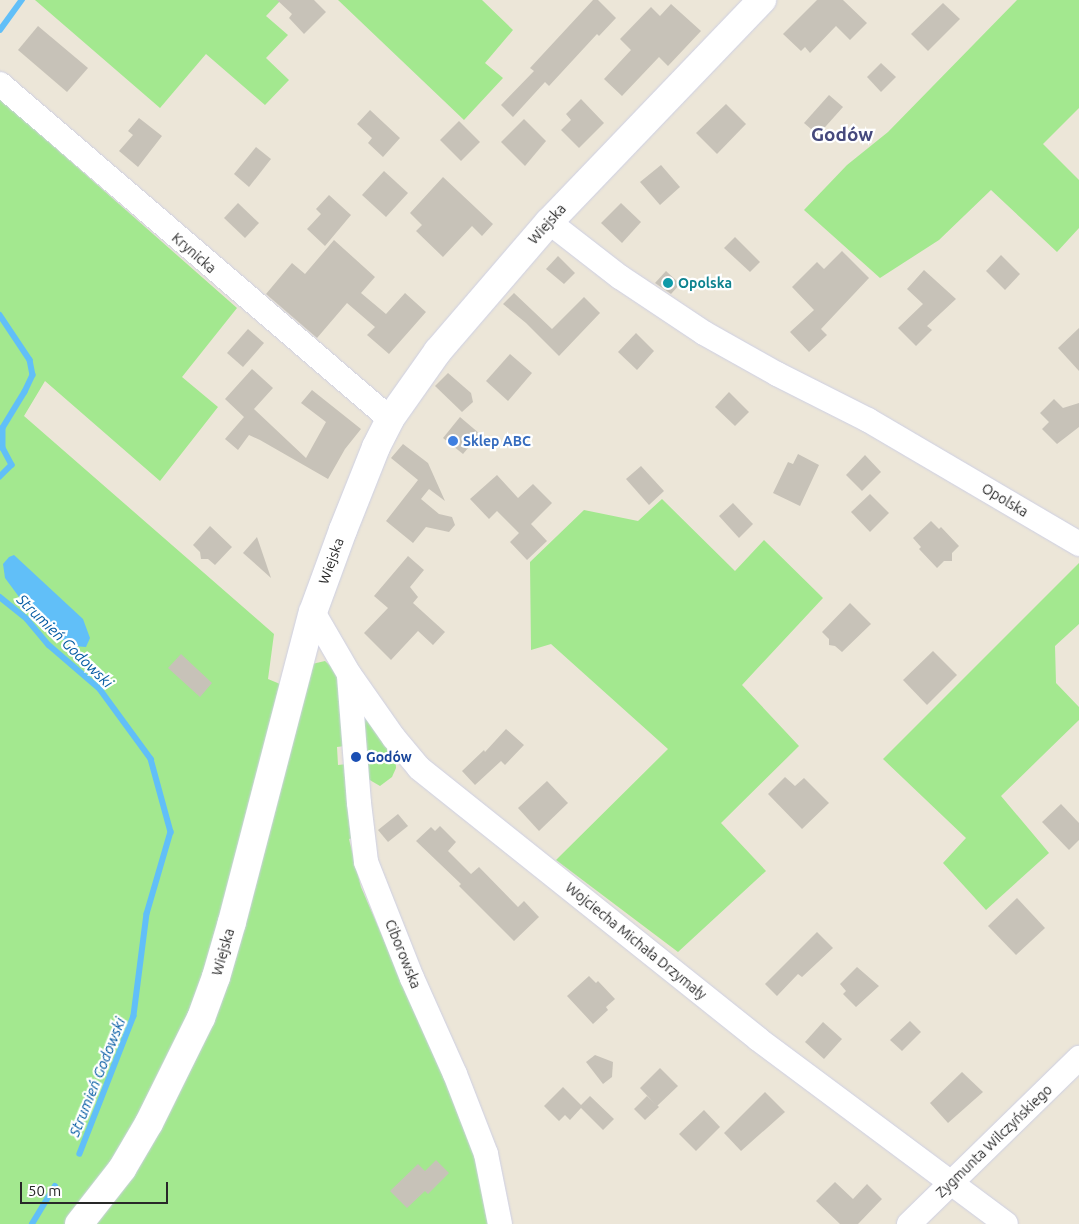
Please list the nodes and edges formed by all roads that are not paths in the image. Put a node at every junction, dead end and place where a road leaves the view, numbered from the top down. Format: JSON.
{"nodes":[{"id":1,"x":762,"y":0,"type":"edge"},
{"id":2,"x":0,"y":84,"type":"edge"},
{"id":3,"x":549,"y":222,"type":"junction"},
{"id":4,"x":390,"y":419,"type":"junction"},
{"id":5,"x":1079,"y":544,"type":"edge"},
{"id":6,"x":313,"y":612,"type":"junction"},
{"id":7,"x":349,"y":674,"type":"junction"},
{"id":8,"x":1079,"y":1058,"type":"edge"},
{"id":9,"x":950,"y":1184,"type":"junction"},
{"id":10,"x":79,"y":1224,"type":"edge"},
{"id":11,"x":500,"y":1224,"type":"edge"},
{"id":12,"x":909,"y":1224,"type":"edge"},
{"id":13,"x":1006,"y":1224,"type":"edge"}],
"edges":[{"from":1,"to":3,"type":"street","name":"Wiejska"},
{"from":2,"to":4,"type":"street","name":"Krynicka"},
{"from":3,"to":4,"type":"street","name":"Wiejska"},
{"from":3,"to":5,"type":"street","name":"Opolska"},
{"from":4,"to":6,"type":"street","name":"Wiejska"},
{"from":6,"to":7,"type":"street","name":"Wojciecha Michała Drzymały"},
{"from":6,"to":10,"type":"street","name":"Wiejska"},
{"from":7,"to":9,"type":"street","name":"Wojciecha Michała Drzymały"},
{"from":7,"to":11,"type":"street","name":"Ciborowska"},
{"from":8,"to":9,"type":"street","name":"Zygmunta Wilczyńskiego"},
{"from":9,"to":12,"type":"street","name":"Zygmunta Wilczyńskiego"},
{"from":9,"to":13,"type":"street","name":"Wojciecha Michała Drzymały"}]}
